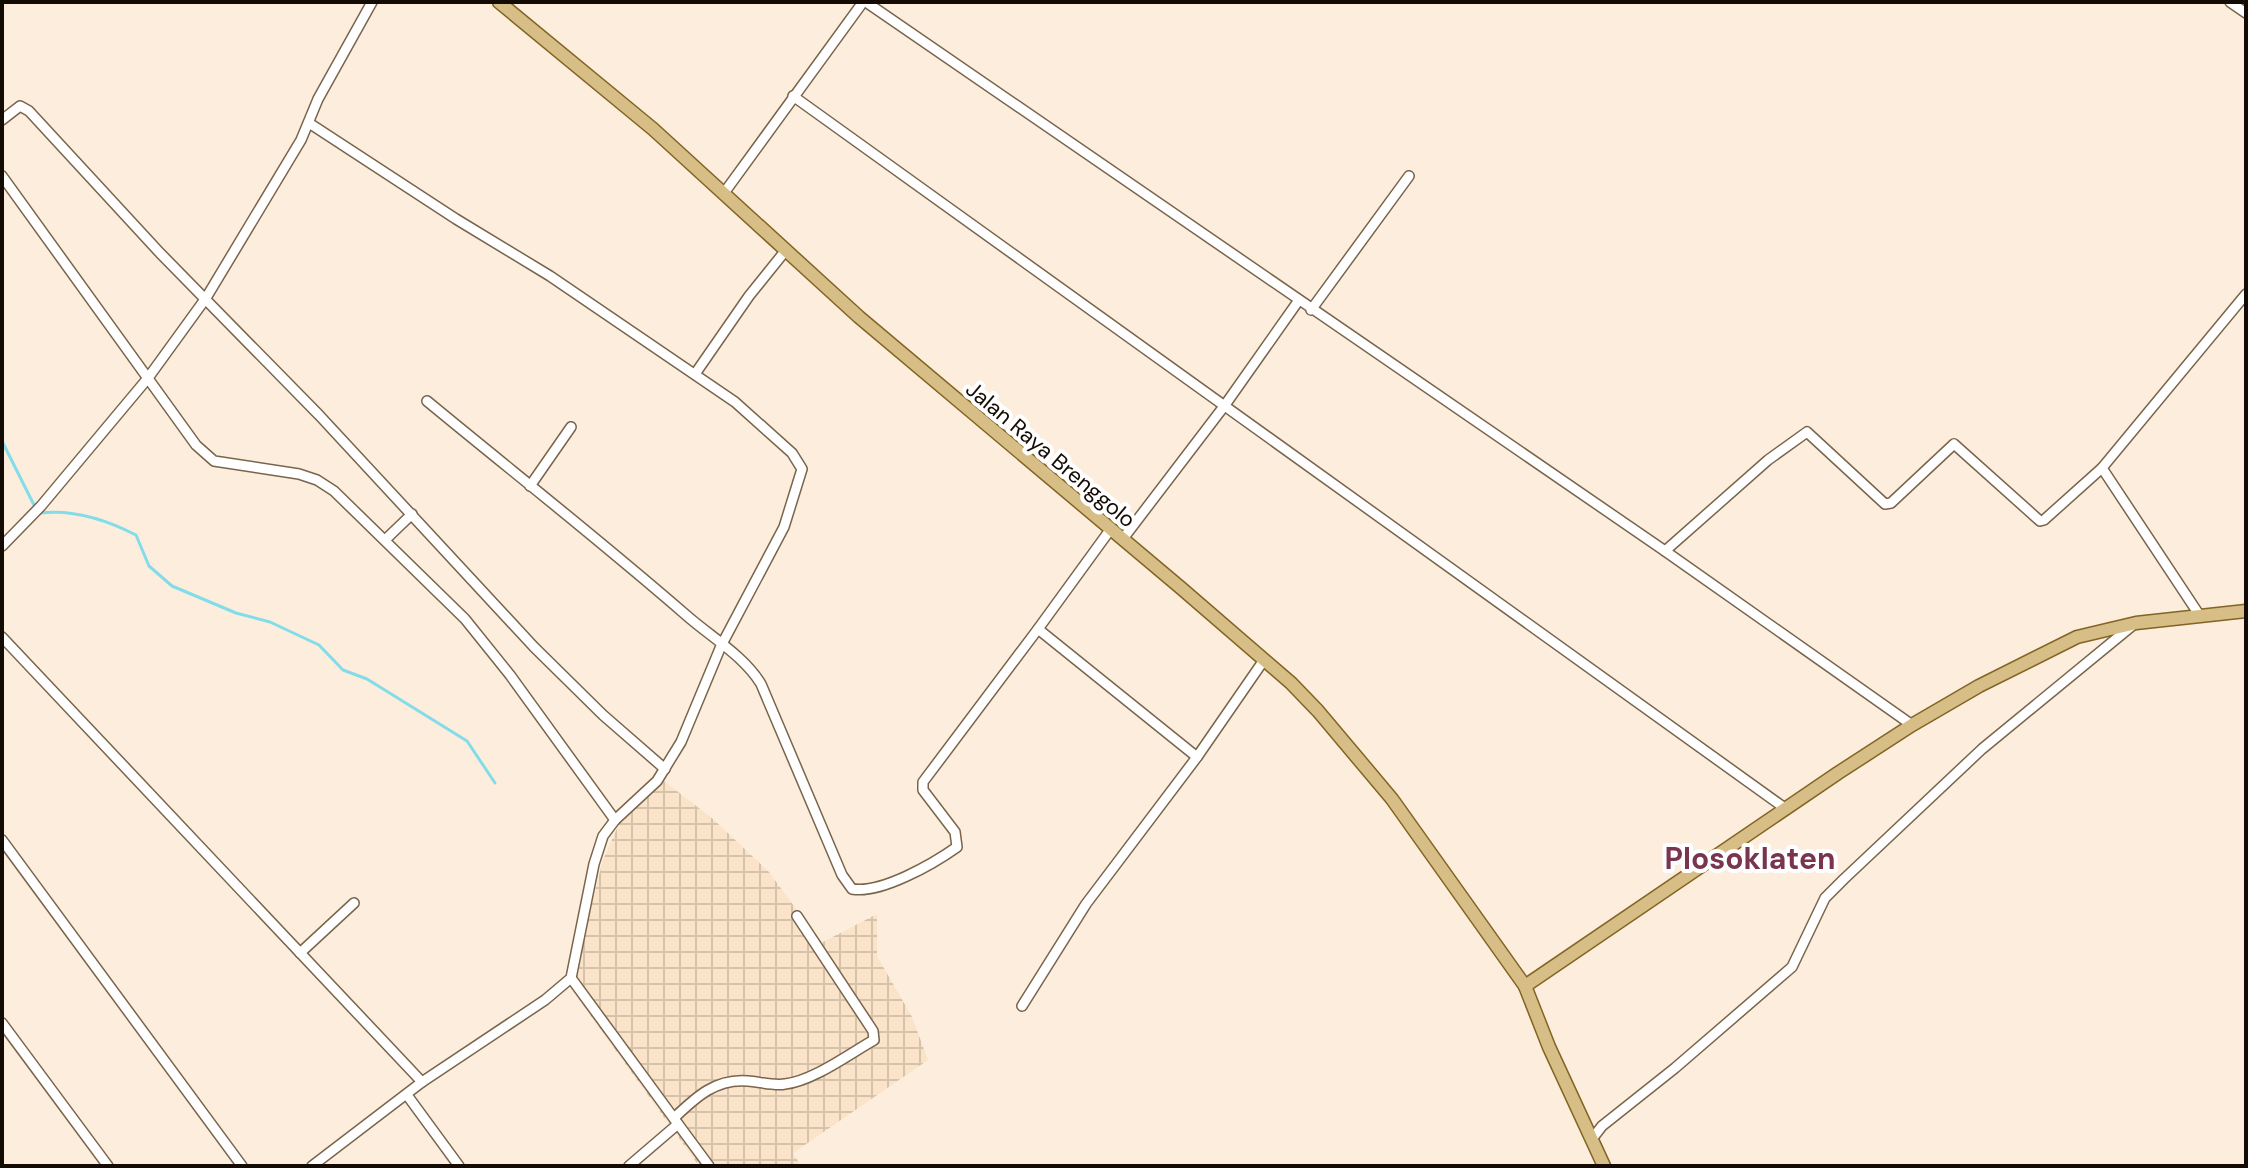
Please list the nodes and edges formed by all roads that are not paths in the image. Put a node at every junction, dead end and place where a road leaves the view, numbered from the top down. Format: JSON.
{"nodes":[{"id":1,"x":372,"y":2,"type":"edge"},
{"id":2,"x":499,"y":2,"type":"edge"},
{"id":3,"x":864,"y":2,"type":"edge"},
{"id":4,"x":2230,"y":2,"type":"edge"},
{"id":5,"x":2246,"y":13,"type":"edge"},
{"id":6,"x":793,"y":96,"type":"junction"},
{"id":7,"x":2,"y":120,"type":"edge"},
{"id":8,"x":309,"y":123,"type":"junction"},
{"id":9,"x":2,"y":176,"type":"edge"},
{"id":10,"x":1409,"y":176,"type":"dead end"},
{"id":11,"x":724,"y":193,"type":"junction"},
{"id":12,"x":786,"y":250,"type":"junction"},
{"id":13,"x":2246,"y":294,"type":"edge"},
{"id":14,"x":206,"y":298,"type":"junction"},
{"id":15,"x":1299,"y":300,"type":"junction"},
{"id":16,"x":1311,"y":310,"type":"junction"},
{"id":17,"x":695,"y":374,"type":"junction"},
{"id":18,"x":148,"y":378,"type":"junction"},
{"id":19,"x":427,"y":401,"type":"dead end"},
{"id":20,"x":1225,"y":405,"type":"junction"},
{"id":21,"x":571,"y":427,"type":"dead end"},
{"id":22,"x":2102,"y":468,"type":"junction"},
{"id":23,"x":530,"y":486,"type":"junction"},
{"id":24,"x":412,"y":514,"type":"junction"},
{"id":25,"x":1110,"y":530,"type":"junction"},
{"id":26,"x":385,"y":540,"type":"junction"},
{"id":27,"x":1122,"y":540,"type":"junction"},
{"id":28,"x":2,"y":546,"type":"edge"},
{"id":29,"x":1665,"y":551,"type":"junction"},
{"id":30,"x":2246,"y":611,"type":"edge"},
{"id":31,"x":2200,"y":616,"type":"junction"},
{"id":32,"x":2136,"y":623,"type":"junction"},
{"id":33,"x":1038,"y":629,"type":"junction"},
{"id":34,"x":2,"y":637,"type":"edge"},
{"id":35,"x":721,"y":646,"type":"junction"},
{"id":36,"x":1264,"y":660,"type":"junction"},
{"id":37,"x":1912,"y":725,"type":"junction"},
{"id":38,"x":1197,"y":757,"type":"junction"},
{"id":39,"x":665,"y":769,"type":"junction"},
{"id":40,"x":1786,"y":809,"type":"junction"},
{"id":41,"x":615,"y":820,"type":"junction"},
{"id":42,"x":2,"y":840,"type":"edge"},
{"id":43,"x":354,"y":903,"type":"dead end"},
{"id":44,"x":797,"y":916,"type":"dead end"},
{"id":45,"x":300,"y":953,"type":"junction"},
{"id":46,"x":571,"y":978,"type":"junction"},
{"id":47,"x":1525,"y":986,"type":"junction"},
{"id":48,"x":1022,"y":1006,"type":"dead end"},
{"id":49,"x":2,"y":1023,"type":"edge"},
{"id":50,"x":422,"y":1082,"type":"junction"},
{"id":51,"x":407,"y":1095,"type":"junction"},
{"id":52,"x":676,"y":1121,"type":"junction"},
{"id":53,"x":1592,"y":1139,"type":"junction"},
{"id":54,"x":108,"y":1166,"type":"edge"},
{"id":55,"x":242,"y":1166,"type":"edge"},
{"id":56,"x":312,"y":1166,"type":"edge"},
{"id":57,"x":459,"y":1166,"type":"edge"},
{"id":58,"x":629,"y":1166,"type":"edge"},
{"id":59,"x":709,"y":1166,"type":"edge"},
{"id":60,"x":1604,"y":1166,"type":"edge"}],
"edges":[{"from":1,"to":8,"type":"street"},
{"from":2,"to":11,"type":"main road","name":"Jalan Raya Brenggolo"},
{"from":3,"to":6,"type":"street"},
{"from":3,"to":15,"type":"street"},
{"from":4,"to":5,"type":"street"},
{"from":6,"to":11,"type":"street"},
{"from":6,"to":20,"type":"street"},
{"from":7,"to":14,"type":"street"},
{"from":8,"to":14,"type":"street"},
{"from":8,"to":17,"type":"street"},
{"from":9,"to":18,"type":"street"},
{"from":10,"to":16,"type":"street"},
{"from":11,"to":12,"type":"main road","name":"Jalan Raya Brenggolo"},
{"from":12,"to":17,"type":"street"},
{"from":12,"to":25,"type":"main road","name":"Jalan Raya Brenggolo"},
{"from":13,"to":22,"type":"street"},
{"from":14,"to":18,"type":"street"},
{"from":14,"to":24,"type":"street"},
{"from":15,"to":16,"type":"street"},
{"from":15,"to":20,"type":"street"},
{"from":16,"to":29,"type":"street"},
{"from":17,"to":35,"type":"street"},
{"from":18,"to":26,"type":"street"},
{"from":18,"to":28,"type":"street"},
{"from":19,"to":23,"type":"street"},
{"from":20,"to":27,"type":"street"},
{"from":20,"to":40,"type":"street"},
{"from":21,"to":23,"type":"street"},
{"from":22,"to":29,"type":"street"},
{"from":22,"to":31,"type":"street"},
{"from":23,"to":35,"type":"street"},
{"from":24,"to":26,"type":"street"},
{"from":24,"to":39,"type":"street"},
{"from":25,"to":27,"type":"main road","name":"Jalan Raya Brenggolo"},
{"from":25,"to":33,"type":"street"},
{"from":26,"to":41,"type":"street"},
{"from":27,"to":36,"type":"main road","name":"Jalan Raya Brenggolo"},
{"from":29,"to":37,"type":"street"},
{"from":30,"to":31,"type":"main road"},
{"from":31,"to":32,"type":"main road"},
{"from":32,"to":37,"type":"main road"},
{"from":32,"to":53,"type":"street"},
{"from":33,"to":35,"type":"street"},
{"from":33,"to":38,"type":"street"},
{"from":34,"to":45,"type":"street"},
{"from":35,"to":39,"type":"street"},
{"from":36,"to":38,"type":"street"},
{"from":36,"to":47,"type":"main road","name":"Jalan Raya Brenggolo"},
{"from":37,"to":40,"type":"main road"},
{"from":38,"to":48,"type":"street"},
{"from":39,"to":41,"type":"street"},
{"from":40,"to":47,"type":"main road"},
{"from":41,"to":46,"type":"street"},
{"from":42,"to":55,"type":"street"},
{"from":43,"to":45,"type":"street"},
{"from":44,"to":52,"type":"street"},
{"from":45,"to":50,"type":"street"},
{"from":46,"to":50,"type":"street"},
{"from":46,"to":52,"type":"street"},
{"from":47,"to":53,"type":"main road","name":"Jalan Raya Brenggolo"},
{"from":49,"to":54,"type":"street"},
{"from":50,"to":51,"type":"street"},
{"from":51,"to":56,"type":"street"},
{"from":51,"to":57,"type":"street"},
{"from":52,"to":58,"type":"street"},
{"from":52,"to":59,"type":"street"},
{"from":53,"to":60,"type":"main road","name":"Jalan Raya Brenggolo"}]}
